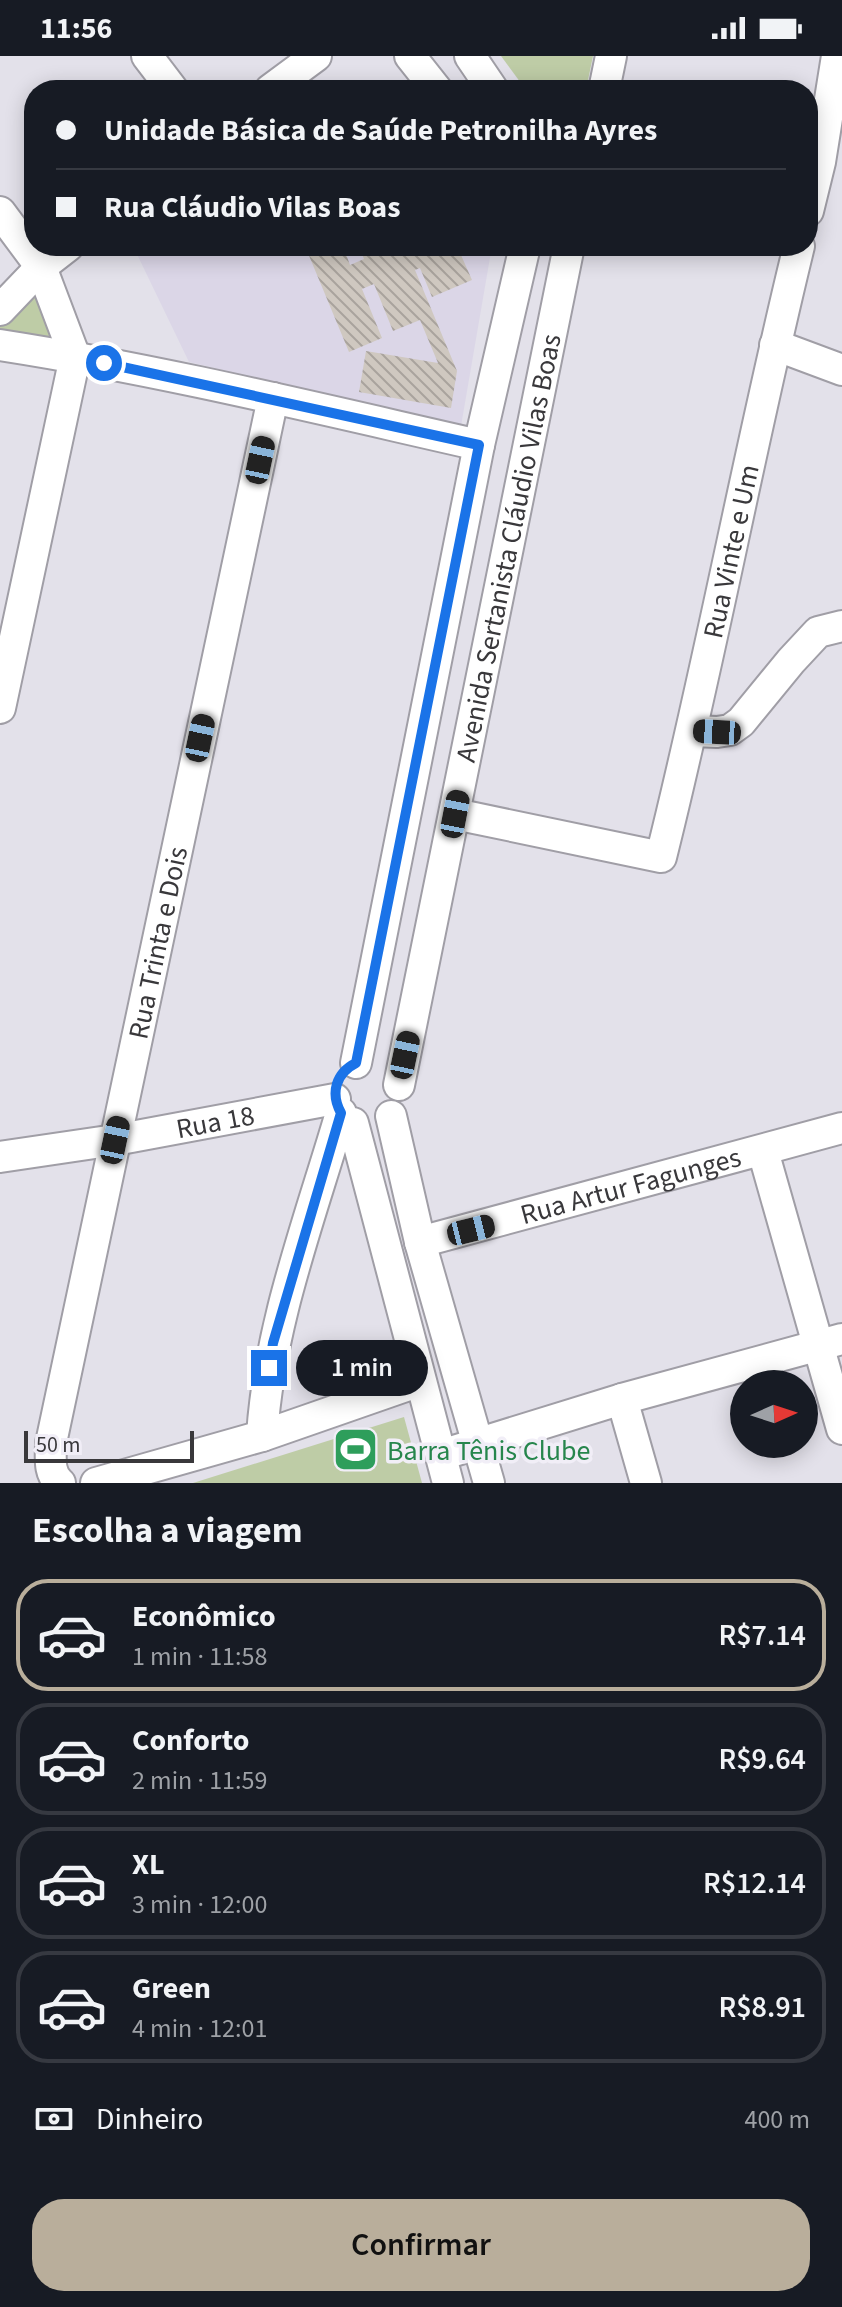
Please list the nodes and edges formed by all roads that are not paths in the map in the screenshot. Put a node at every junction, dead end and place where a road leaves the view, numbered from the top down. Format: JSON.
{"nodes":[{"id":1,"x":147,"y":56,"type":"edge"},
{"id":2,"x":316,"y":56,"type":"edge"},
{"id":3,"x":410,"y":56,"type":"edge"},
{"id":4,"x":470,"y":56,"type":"edge"},
{"id":5,"x":611,"y":56,"type":"edge"},
{"id":6,"x":837,"y":56,"type":"edge"},
{"id":7,"x":165,"y":80,"type":"edge"},
{"id":8,"x":284,"y":80,"type":"edge"},
{"id":9,"x":429,"y":80,"type":"edge"},
{"id":10,"x":486,"y":80,"type":"edge"},
{"id":11,"x":606,"y":80,"type":"edge"},
{"id":12,"x":831,"y":163,"type":"edge"},
{"id":13,"x":818,"y":190,"type":"edge"},
{"id":14,"x":0,"y":212,"type":"edge"},
{"id":15,"x":24,"y":244,"type":"edge"},
{"id":16,"x":33,"y":256,"type":"edge"},
{"id":17,"x":55,"y":256,"type":"edge"},
{"id":18,"x":523,"y":256,"type":"edge"},
{"id":19,"x":567,"y":256,"type":"edge"},
{"id":20,"x":797,"y":256,"type":"edge"},
{"id":21,"x":41,"y":267,"type":"junction"},
{"id":22,"x":0,"y":310,"type":"edge"},
{"id":23,"x":0,"y":345,"type":"edge"},
{"id":24,"x":775,"y":345,"type":"junction"},
{"id":25,"x":75,"y":357,"type":"junction"},
{"id":26,"x":842,"y":370,"type":"edge"},
{"id":27,"x":273,"y":398,"type":"junction"},
{"id":28,"x":479,"y":445,"type":"junction"},
{"id":29,"x":842,"y":626,"type":"edge"},
{"id":30,"x":0,"y":708,"type":"edge"},
{"id":31,"x":693,"y":731,"type":"junction"},
{"id":32,"x":455,"y":814,"type":"junction"},
{"id":33,"x":356,"y":1063,"type":"junction"},
{"id":34,"x":399,"y":1085,"type":"junction"},
{"id":35,"x":343,"y":1112,"type":"junction"},
{"id":36,"x":391,"y":1116,"type":"junction"},
{"id":37,"x":842,"y":1128,"type":"edge"},
{"id":38,"x":115,"y":1140,"type":"junction"},
{"id":39,"x":763,"y":1151,"type":"junction"},
{"id":40,"x":0,"y":1157,"type":"edge"},
{"id":41,"x":420,"y":1242,"type":"junction"},
{"id":42,"x":830,"y":1343,"type":"edge"},
{"id":43,"x":420,"y":1381,"type":"junction"},
{"id":44,"x":622,"y":1399,"type":"junction"},
{"id":45,"x":842,"y":1429,"type":"edge"},
{"id":46,"x":262,"y":1436,"type":"junction"},
{"id":47,"x":478,"y":1444,"type":"junction"},
{"id":48,"x":444,"y":1469,"type":"edge"},
{"id":49,"x":60,"y":1483,"type":"edge"},
{"id":50,"x":96,"y":1483,"type":"edge"},
{"id":51,"x":489,"y":1483,"type":"edge"},
{"id":52,"x":646,"y":1483,"type":"edge"}],
"edges":[{"from":1,"to":7,"type":"street"},
{"from":2,"to":8,"type":"street"},
{"from":3,"to":9,"type":"street"},
{"from":4,"to":10,"type":"street"},
{"from":5,"to":11,"type":"street"},
{"from":6,"to":12,"type":"street"},
{"from":12,"to":13,"type":"street"},
{"from":14,"to":15,"type":"street"},
{"from":16,"to":21,"type":"street"},
{"from":17,"to":21,"type":"street"},
{"from":18,"to":28,"type":"street","name":"Avenida Sertanista Cláudio Vilas Boas"},
{"from":19,"to":32,"type":"street","name":"Avenida Sertanista Cláudio Vilas Boas"},
{"from":20,"to":24,"type":"street","name":"Rua Vinte e Um"},
{"from":21,"to":22,"type":"street"},
{"from":21,"to":25,"type":"street"},
{"from":23,"to":25,"type":"street"},
{"from":24,"to":26,"type":"street"},
{"from":24,"to":31,"type":"street","name":"Rua Vinte e Um"},
{"from":25,"to":27,"type":"street"},
{"from":25,"to":30,"type":"street"},
{"from":27,"to":28,"type":"street"},
{"from":27,"to":38,"type":"street","name":"Rua Trinta e Dois"},
{"from":28,"to":33,"type":"street","name":"Avenida Sertanista Cláudio Vilas Boas"},
{"from":29,"to":31,"type":"street"},
{"from":31,"to":32,"type":"street","name":"Rua Vinte e Um"},
{"from":32,"to":34,"type":"street","name":"Avenida Sertanista Cláudio Vilas Boas"},
{"from":33,"to":34,"type":"street"},
{"from":33,"to":35,"type":"street"},
{"from":34,"to":36,"type":"street"},
{"from":35,"to":36,"type":"street"},
{"from":35,"to":38,"type":"street","name":"Rua 18"},
{"from":35,"to":43,"type":"street"},
{"from":35,"to":46,"type":"street"},
{"from":36,"to":41,"type":"street"},
{"from":37,"to":39,"type":"street","name":"Rua Artur Fagunges"},
{"from":38,"to":40,"type":"street","name":"Rua 18"},
{"from":38,"to":49,"type":"street","name":"Rua Trinta e Dois"},
{"from":39,"to":41,"type":"street","name":"Rua Artur Fagunges"},
{"from":39,"to":42,"type":"street"},
{"from":41,"to":47,"type":"street"},
{"from":42,"to":44,"type":"street"},
{"from":42,"to":45,"type":"street"},
{"from":43,"to":46,"type":"street"},
{"from":43,"to":48,"type":"street"},
{"from":44,"to":47,"type":"street"},
{"from":44,"to":52,"type":"street"},
{"from":46,"to":50,"type":"street"},
{"from":47,"to":48,"type":"street"},
{"from":47,"to":51,"type":"street"}]}
